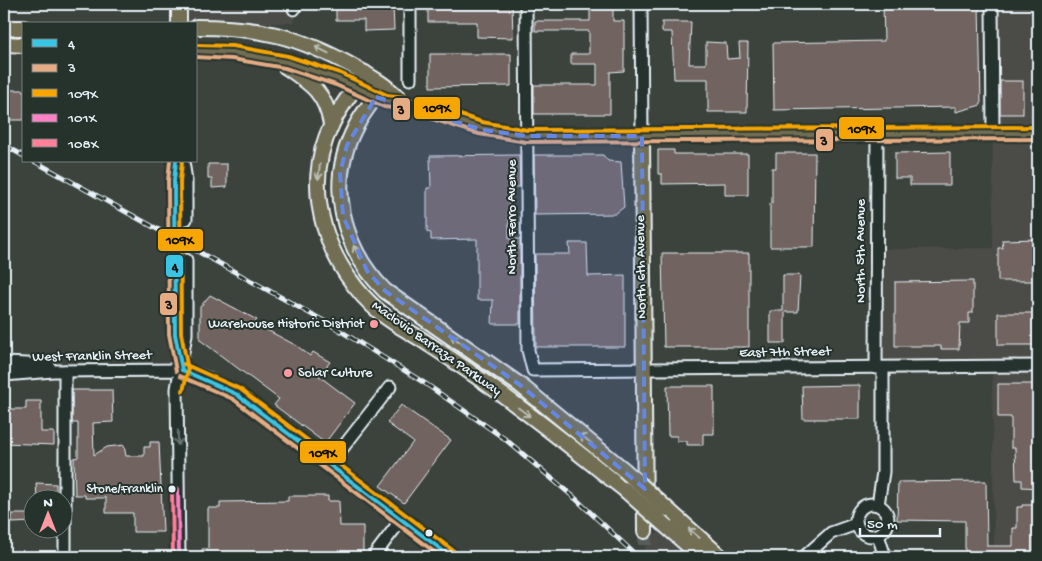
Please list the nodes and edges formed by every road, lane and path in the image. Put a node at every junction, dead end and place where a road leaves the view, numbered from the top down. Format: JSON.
{"nodes":[{"id":1,"x":179,"y":4,"type":"edge"},
{"id":2,"x":410,"y":4,"type":"edge"},
{"id":3,"x":526,"y":4,"type":"edge"},
{"id":4,"x":641,"y":4,"type":"edge"},
{"id":5,"x":992,"y":4,"type":"edge"},
{"id":6,"x":179,"y":22,"type":"edge"},
{"id":7,"x":198,"y":27,"type":"edge"},
{"id":8,"x":4,"y":28,"type":"edge"},
{"id":9,"x":22,"y":28,"type":"edge"},
{"id":10,"x":4,"y":44,"type":"edge"},
{"id":11,"x":22,"y":45,"type":"edge"},
{"id":12,"x":198,"y":50,"type":"edge"},
{"id":13,"x":274,"y":59,"type":"junction"},
{"id":14,"x":365,"y":73,"type":"junction"},
{"id":15,"x":410,"y":79,"type":"dead end"},
{"id":16,"x":383,"y":84,"type":"junction"},
{"id":17,"x":356,"y":88,"type":"junction"},
{"id":18,"x":376,"y":97,"type":"junction"},
{"id":19,"x":403,"y":103,"type":"junction"},
{"id":20,"x":331,"y":124,"type":"junction"},
{"id":21,"x":993,"y":133,"type":"junction"},
{"id":22,"x":1038,"y":133,"type":"edge"},
{"id":23,"x":877,"y":134,"type":"junction"},
{"id":24,"x":527,"y":136,"type":"junction"},
{"id":25,"x":642,"y":136,"type":"junction"},
{"id":26,"x":176,"y":162,"type":"edge"},
{"id":27,"x":183,"y":162,"type":"edge"},
{"id":28,"x":174,"y":216,"type":"tunnel mouth"},
{"id":29,"x":186,"y":219,"type":"tunnel mouth"},
{"id":30,"x":174,"y":253,"type":"tunnel mouth"},
{"id":31,"x":186,"y":260,"type":"tunnel mouth"},
{"id":32,"x":4,"y":362,"type":"edge"},
{"id":33,"x":1038,"y":366,"type":"edge"},
{"id":34,"x":879,"y":368,"type":"junction"},
{"id":35,"x":182,"y":370,"type":"junction"},
{"id":36,"x":533,"y":370,"type":"joint"},
{"id":37,"x":644,"y":370,"type":"junction"},
{"id":38,"x":65,"y":371,"type":"junction"},
{"id":39,"x":103,"y":371,"type":"junction"},
{"id":40,"x":4,"y":375,"type":"edge"},
{"id":41,"x":390,"y":387,"type":"dead end"},
{"id":42,"x":330,"y":464,"type":"junction"},
{"id":43,"x":878,"y":505,"type":"junction"},
{"id":44,"x":401,"y":520,"type":"junction"},
{"id":45,"x":856,"y":524,"type":"junction"},
{"id":46,"x":645,"y":531,"type":"tunnel mouth"},
{"id":47,"x":878,"y":535,"type":"junction"},
{"id":48,"x":65,"y":557,"type":"edge"},
{"id":49,"x":179,"y":557,"type":"edge"},
{"id":50,"x":373,"y":557,"type":"edge"},
{"id":51,"x":451,"y":557,"type":"edge"},
{"id":52,"x":700,"y":557,"type":"edge"},
{"id":53,"x":721,"y":557,"type":"edge"},
{"id":54,"x":804,"y":557,"type":"edge"},
{"id":55,"x":885,"y":557,"type":"edge"}],
"edges":[{"from":1,"to":6,"type":"main road"},
{"from":2,"to":15,"type":"street"},
{"from":3,"to":24,"type":"street","name":"North Ferro Avenue"},
{"from":4,"to":25,"type":"street","name":"North 6th Avenue"},
{"from":5,"to":21,"type":"street"},
{"from":14,"to":7,"type":"main road","one_way":true},
{"from":8,"to":9,"type":"main road"},
{"from":10,"to":11,"type":"main road"},
{"from":12,"to":13,"type":"main road"},
{"from":13,"to":17,"type":"main road"},
{"from":13,"to":20,"type":"main road"},
{"from":14,"to":16,"type":"main road"},
{"from":14,"to":17,"type":"main road","name":"Maclovio Barraza Parkway"},
{"from":16,"to":18,"type":"main road","name":"Maclovio Barraza Parkway"},
{"from":16,"to":19,"type":"main road"},
{"from":17,"to":18,"type":"main road"},
{"from":17,"to":20,"type":"main road","name":"Maclovio Barraza Parkway"},
{"from":18,"to":19,"type":"main road"},
{"from":53,"to":18,"type":"main road","name":"Maclovio Barraza Parkway","one_way":true,"bridge":true},
{"from":19,"to":24,"type":"main road"},
{"from":20,"to":52,"type":"main road","name":"Maclovio Barraza Parkway","one_way":true,"bridge":true},
{"from":21,"to":22,"type":"main road"},
{"from":21,"to":23,"type":"main road"},
{"from":23,"to":25,"type":"main road"},
{"from":23,"to":34,"type":"street","name":"North 5th Avenue"},
{"from":24,"to":25,"type":"main road"},
{"from":24,"to":36,"type":"street","name":"North Ferro Avenue"},
{"from":25,"to":37,"type":"main road","name":"North 6th Avenue"},
{"from":26,"to":28,"type":"street"},
{"from":27,"to":29,"type":"street"},
{"from":30,"to":35,"type":"street"},
{"from":31,"to":35,"type":"street"},
{"from":32,"to":39,"type":"street"},
{"from":33,"to":34,"type":"street","name":"East 7th Street"},
{"from":34,"to":37,"type":"street","name":"East 7th Street"},
{"from":34,"to":43,"type":"street","name":"North 5th Avenue"},
{"from":35,"to":39,"type":"street","name":"West Franklin Street"},
{"from":35,"to":42,"type":"street"},
{"from":35,"to":49,"type":"street","one_way":true},
{"from":36,"to":37,"type":"street","name":"East 7th Street"},
{"from":37,"to":46,"type":"main road","name":"North 6th Avenue"},
{"from":38,"to":39,"type":"street","name":"West Franklin Street"},
{"from":38,"to":40,"type":"street","name":"West Franklin Street"},
{"from":38,"to":48,"type":"street"},
{"from":41,"to":42,"type":"street"},
{"from":42,"to":44,"type":"street"},
{"from":43,"to":45,"type":"street"},
{"from":43,"to":47,"type":"street"},
{"from":44,"to":50,"type":"street"},
{"from":44,"to":51,"type":"street"},
{"from":45,"to":47,"type":"street"},
{"from":45,"to":54,"type":"street"},
{"from":47,"to":55,"type":"street"}]}
